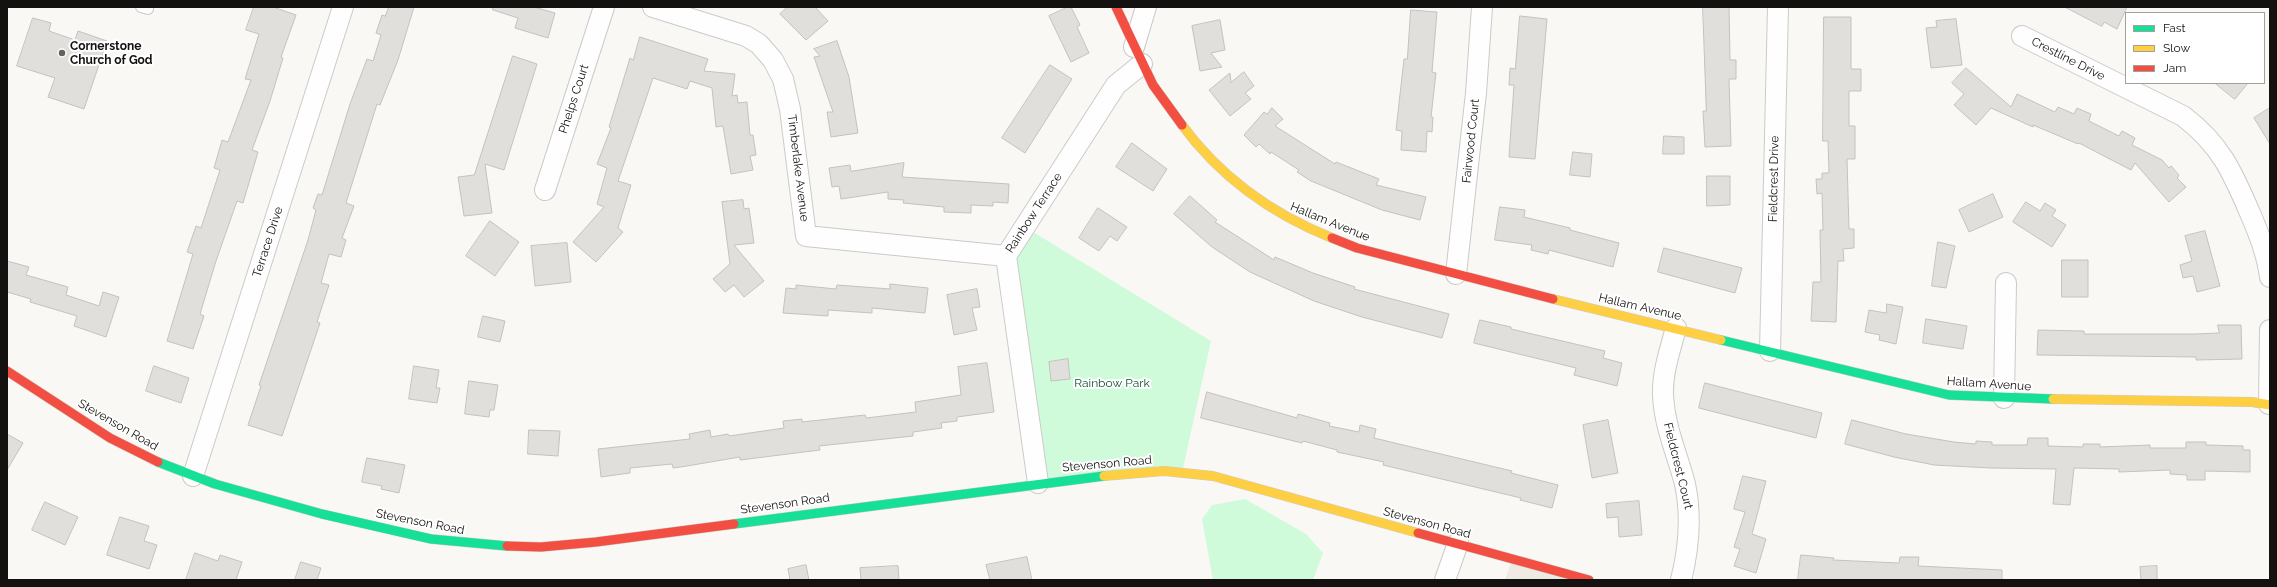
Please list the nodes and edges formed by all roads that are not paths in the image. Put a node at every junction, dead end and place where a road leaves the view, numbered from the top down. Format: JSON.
{"nodes":[{"id":1,"x":343,"y":7,"type":"edge"},
{"id":2,"x":604,"y":7,"type":"edge"},
{"id":3,"x":653,"y":7,"type":"edge"},
{"id":4,"x":1116,"y":7,"type":"edge"},
{"id":5,"x":1146,"y":7,"type":"edge"},
{"id":6,"x":1482,"y":7,"type":"edge"},
{"id":7,"x":1778,"y":7,"type":"edge"},
{"id":8,"x":2022,"y":36,"type":"dead end"},
{"id":9,"x":1138,"y":56,"type":"junction"},
{"id":10,"x":545,"y":190,"type":"dead end"},
{"id":11,"x":1006,"y":256,"type":"junction"},
{"id":12,"x":1456,"y":274,"type":"junction"},
{"id":13,"x":2270,"y":277,"type":"edge"},
{"id":14,"x":2006,"y":283,"type":"dead end"},
{"id":15,"x":1676,"y":328,"type":"junction"},
{"id":16,"x":2270,"y":330,"type":"edge"},
{"id":17,"x":1770,"y":351,"type":"junction"},
{"id":18,"x":7,"y":371,"type":"edge"},
{"id":19,"x":2004,"y":398,"type":"junction"},
{"id":20,"x":2270,"y":405,"type":"edge"},
{"id":21,"x":193,"y":476,"type":"junction"},
{"id":22,"x":1038,"y":483,"type":"junction"},
{"id":23,"x":1458,"y":544,"type":"junction"},
{"id":24,"x":1445,"y":580,"type":"edge"},
{"id":25,"x":1589,"y":580,"type":"edge"},
{"id":26,"x":1681,"y":580,"type":"edge"}],
"edges":[{"from":1,"to":21,"type":"street","name":"Terrace Drive"},
{"from":2,"to":10,"type":"street","name":"Phelps Court"},
{"from":3,"to":11,"type":"street","name":"Timberlake Avenue"},
{"from":4,"to":9,"type":"main road","name":"Hallam Avenue"},
{"from":5,"to":9,"type":"street"},
{"from":6,"to":12,"type":"street","name":"Fairwood Court"},
{"from":7,"to":17,"type":"street","name":"Fieldcrest Drive"},
{"from":8,"to":13,"type":"street","name":"Crestline Drive"},
{"from":9,"to":11,"type":"street","name":"Rainbow Terrace"},
{"from":9,"to":12,"type":"main road","name":"Hallam Avenue"},
{"from":11,"to":22,"type":"street","name":"Rainbow Terrace"},
{"from":12,"to":15,"type":"main road","name":"Hallam Avenue"},
{"from":14,"to":19,"type":"street"},
{"from":15,"to":17,"type":"main road","name":"Hallam Avenue"},
{"from":15,"to":26,"type":"street","name":"Fieldcrest Court"},
{"from":16,"to":20,"type":"street"},
{"from":17,"to":19,"type":"main road","name":"Hallam Avenue"},
{"from":18,"to":21,"type":"main road","name":"Stevenson Road"},
{"from":19,"to":20,"type":"main road","name":"Hallam Avenue"},
{"from":21,"to":22,"type":"main road","name":"Stevenson Road"},
{"from":22,"to":23,"type":"main road","name":"Stevenson Road"},
{"from":23,"to":24,"type":"street"},
{"from":23,"to":25,"type":"main road","name":"Stevenson Road"}]}
